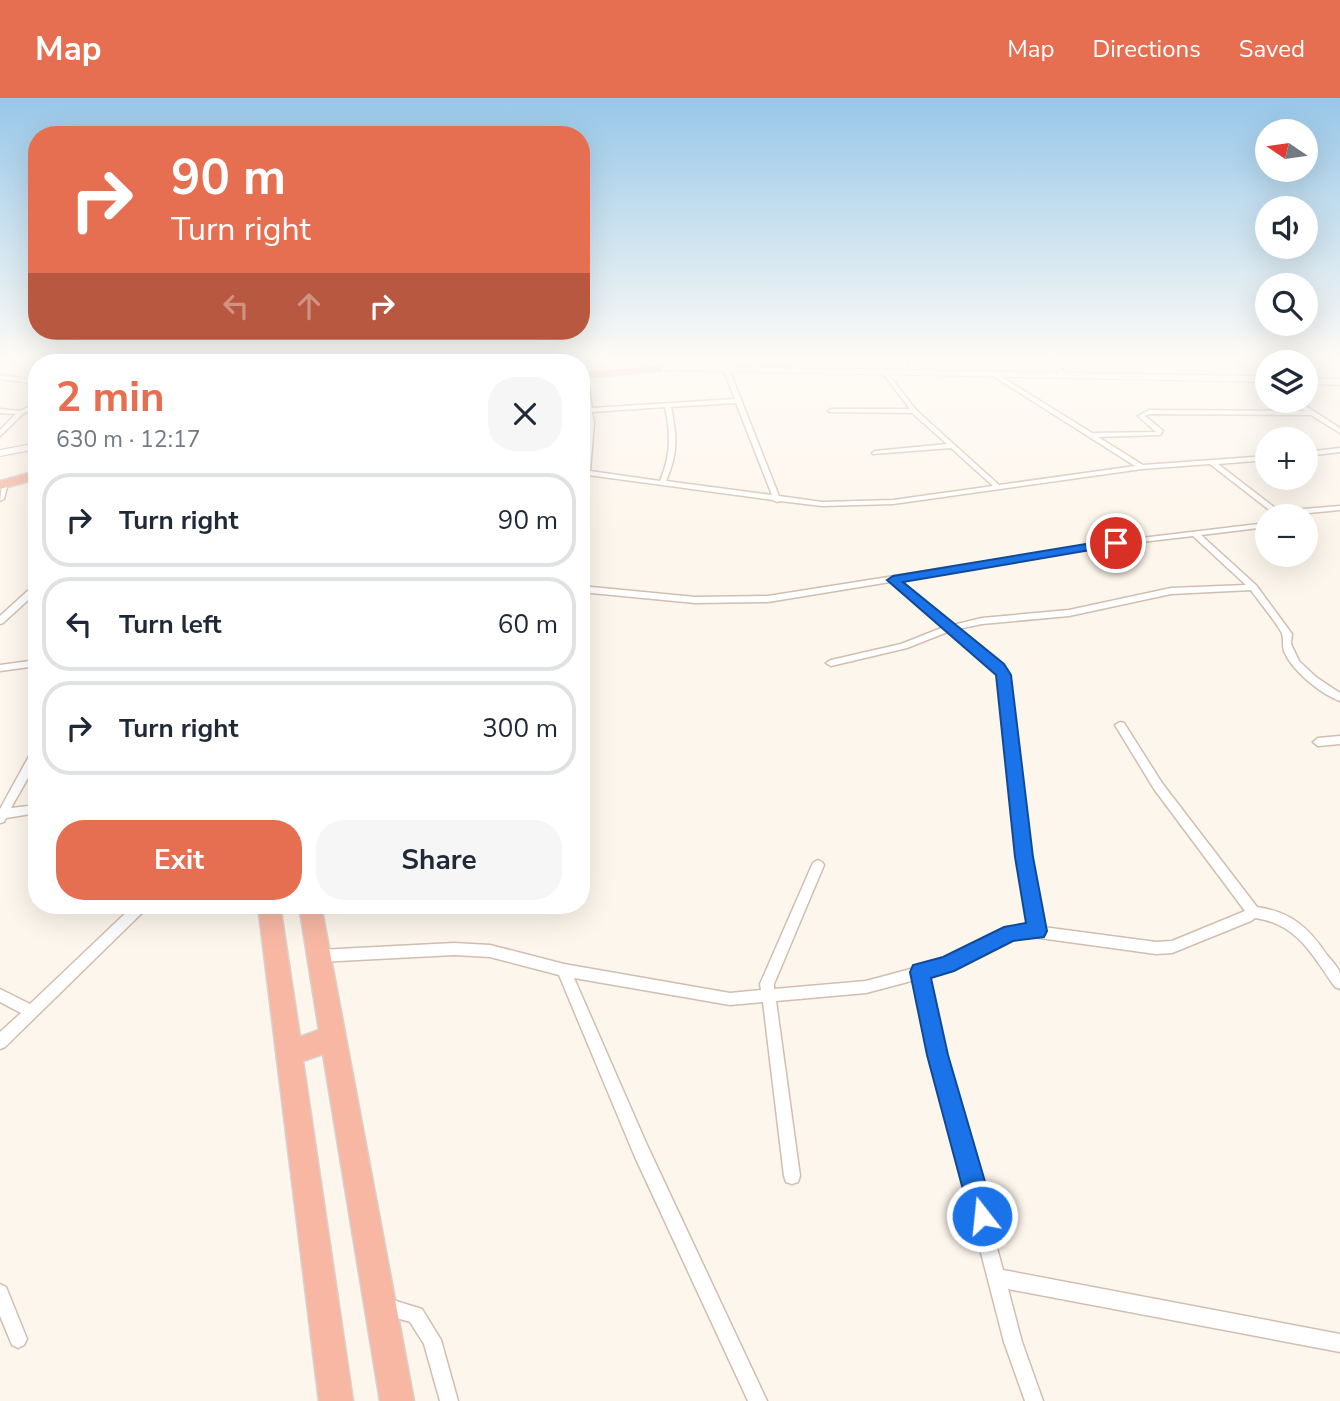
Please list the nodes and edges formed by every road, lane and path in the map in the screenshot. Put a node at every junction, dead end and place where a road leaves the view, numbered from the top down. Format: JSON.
{"nodes":[{"id":1,"x":17,"y":417,"type":"edge"},
{"id":2,"x":591,"y":417,"type":"edge"},
{"id":3,"x":670,"y":417,"type":"edge"},
{"id":4,"x":744,"y":417,"type":"edge"},
{"id":5,"x":920,"y":417,"type":"edge"},
{"id":6,"x":1063,"y":417,"type":"edge"},
{"id":7,"x":1143,"y":417,"type":"edge"},
{"id":8,"x":1318,"y":417,"type":"edge"},
{"id":9,"x":1340,"y":431,"type":"edge"},
{"id":10,"x":0,"y":434,"type":"edge"},
{"id":11,"x":1093,"y":435,"type":"junction"},
{"id":12,"x":590,"y":436,"type":"edge"},
{"id":13,"x":951,"y":446,"type":"junction"},
{"id":14,"x":28,"y":448,"type":"edge"},
{"id":15,"x":1340,"y":450,"type":"edge"},
{"id":16,"x":0,"y":453,"type":"edge"},
{"id":17,"x":875,"y":453,"type":"dead end"},
{"id":18,"x":1318,"y":453,"type":"edge"},
{"id":19,"x":1255,"y":459,"type":"edge"},
{"id":20,"x":1212,"y":462,"type":"junction"},
{"id":21,"x":1142,"y":467,"type":"junction"},
{"id":22,"x":28,"y":477,"type":"edge"},
{"id":23,"x":590,"y":477,"type":"edge"},
{"id":24,"x":662,"y":483,"type":"junction"},
{"id":25,"x":2,"y":484,"type":"edge"},
{"id":26,"x":996,"y":485,"type":"junction"},
{"id":27,"x":0,"y":499,"type":"edge"},
{"id":28,"x":777,"y":500,"type":"junction"},
{"id":29,"x":1267,"y":504,"type":"edge"},
{"id":30,"x":1340,"y":508,"type":"edge"},
{"id":31,"x":1318,"y":511,"type":"edge"},
{"id":32,"x":1255,"y":526,"type":"edge"},
{"id":33,"x":1195,"y":534,"type":"junction"},
{"id":34,"x":893,"y":580,"type":"junction"},
{"id":35,"x":1253,"y":587,"type":"junction"},
{"id":36,"x":590,"y":590,"type":"edge"},
{"id":37,"x":28,"y":595,"type":"edge"},
{"id":38,"x":0,"y":621,"type":"edge"},
{"id":39,"x":948,"y":628,"type":"junction"},
{"id":40,"x":831,"y":663,"type":"dead end"},
{"id":41,"x":28,"y":664,"type":"edge"},
{"id":42,"x":0,"y":668,"type":"edge"},
{"id":43,"x":1340,"y":698,"type":"edge"},
{"id":44,"x":1120,"y":725,"type":"dead end"},
{"id":45,"x":1340,"y":740,"type":"edge"},
{"id":46,"x":1318,"y":742,"type":"dead end"},
{"id":47,"x":28,"y":769,"type":"edge"},
{"id":48,"x":28,"y":811,"type":"edge"},
{"id":49,"x":2,"y":817,"type":"edge"},
{"id":50,"x":818,"y":865,"type":"dead end"},
{"id":51,"x":1253,"y":912,"type":"junction"},
{"id":52,"x":133,"y":914,"type":"edge"},
{"id":53,"x":270,"y":914,"type":"edge"},
{"id":54,"x":312,"y":914,"type":"edge"},
{"id":55,"x":1037,"y":931,"type":"junction"},
{"id":56,"x":319,"y":956,"type":"junction"},
{"id":57,"x":564,"y":970,"type":"junction"},
{"id":58,"x":920,"y":972,"type":"junction"},
{"id":59,"x":1340,"y":983,"type":"edge"},
{"id":60,"x":0,"y":995,"type":"edge"},
{"id":61,"x":767,"y":996,"type":"junction"},
{"id":62,"x":32,"y":1011,"type":"junction"},
{"id":63,"x":334,"y":1038,"type":"junction"},
{"id":64,"x":0,"y":1042,"type":"edge"},
{"id":65,"x":289,"y":1054,"type":"junction"},
{"id":66,"x":792,"y":1176,"type":"dead end"},
{"id":67,"x":998,"y":1278,"type":"junction"},
{"id":68,"x":0,"y":1293,"type":"edge"},
{"id":69,"x":380,"y":1305,"type":"junction"},
{"id":70,"x":18,"y":1339,"type":"dead end"},
{"id":71,"x":1340,"y":1343,"type":"edge"},
{"id":72,"x":336,"y":1401,"type":"edge"},
{"id":73,"x":397,"y":1401,"type":"edge"},
{"id":74,"x":449,"y":1401,"type":"edge"},
{"id":75,"x":758,"y":1401,"type":"edge"},
{"id":76,"x":1034,"y":1401,"type":"edge"}],
"edges":[{"from":1,"to":10,"type":"street"},
{"from":2,"to":12,"type":"street"},
{"from":3,"to":24,"type":"street"},
{"from":4,"to":28,"type":"street"},
{"from":5,"to":13,"type":"street"},
{"from":6,"to":11,"type":"street"},
{"from":7,"to":11,"type":"street"},
{"from":8,"to":9,"type":"street"},
{"from":11,"to":21,"type":"street"},
{"from":13,"to":17,"type":"street"},
{"from":13,"to":26,"type":"street"},
{"from":14,"to":16,"type":"main road"},
{"from":15,"to":18,"type":"street"},
{"from":19,"to":20,"type":"street"},
{"from":20,"to":21,"type":"street"},
{"from":20,"to":29,"type":"street"},
{"from":21,"to":26,"type":"street"},
{"from":22,"to":25,"type":"highway"},
{"from":23,"to":24,"type":"street"},
{"from":24,"to":28,"type":"street"},
{"from":25,"to":27,"type":"street"},
{"from":26,"to":28,"type":"street"},
{"from":30,"to":31,"type":"street"},
{"from":32,"to":33,"type":"street"},
{"from":33,"to":34,"type":"street"},
{"from":33,"to":35,"type":"street"},
{"from":34,"to":36,"type":"street"},
{"from":34,"to":39,"type":"street"},
{"from":35,"to":39,"type":"street"},
{"from":35,"to":43,"type":"street"},
{"from":37,"to":38,"type":"street"},
{"from":39,"to":40,"type":"street"},
{"from":39,"to":55,"type":"street"},
{"from":41,"to":42,"type":"street"},
{"from":44,"to":51,"type":"street"},
{"from":45,"to":46,"type":"street"},
{"from":47,"to":49,"type":"street"},
{"from":48,"to":49,"type":"street"},
{"from":50,"to":61,"type":"street"},
{"from":51,"to":55,"type":"street"},
{"from":51,"to":59,"type":"street"},
{"from":52,"to":62,"type":"street"},
{"from":53,"to":65,"type":"highway"},
{"from":54,"to":56,"type":"highway"},
{"from":55,"to":58,"type":"street"},
{"from":56,"to":57,"type":"street"},
{"from":56,"to":63,"type":"highway"},
{"from":57,"to":61,"type":"street"},
{"from":57,"to":75,"type":"street"},
{"from":58,"to":61,"type":"street"},
{"from":58,"to":67,"type":"street"},
{"from":60,"to":62,"type":"street"},
{"from":61,"to":66,"type":"street"},
{"from":62,"to":64,"type":"street"},
{"from":63,"to":65,"type":"highway"},
{"from":63,"to":69,"type":"highway"},
{"from":65,"to":72,"type":"highway"},
{"from":67,"to":71,"type":"street"},
{"from":67,"to":76,"type":"street"},
{"from":68,"to":70,"type":"street"},
{"from":69,"to":73,"type":"highway"},
{"from":69,"to":74,"type":"street"}]}
